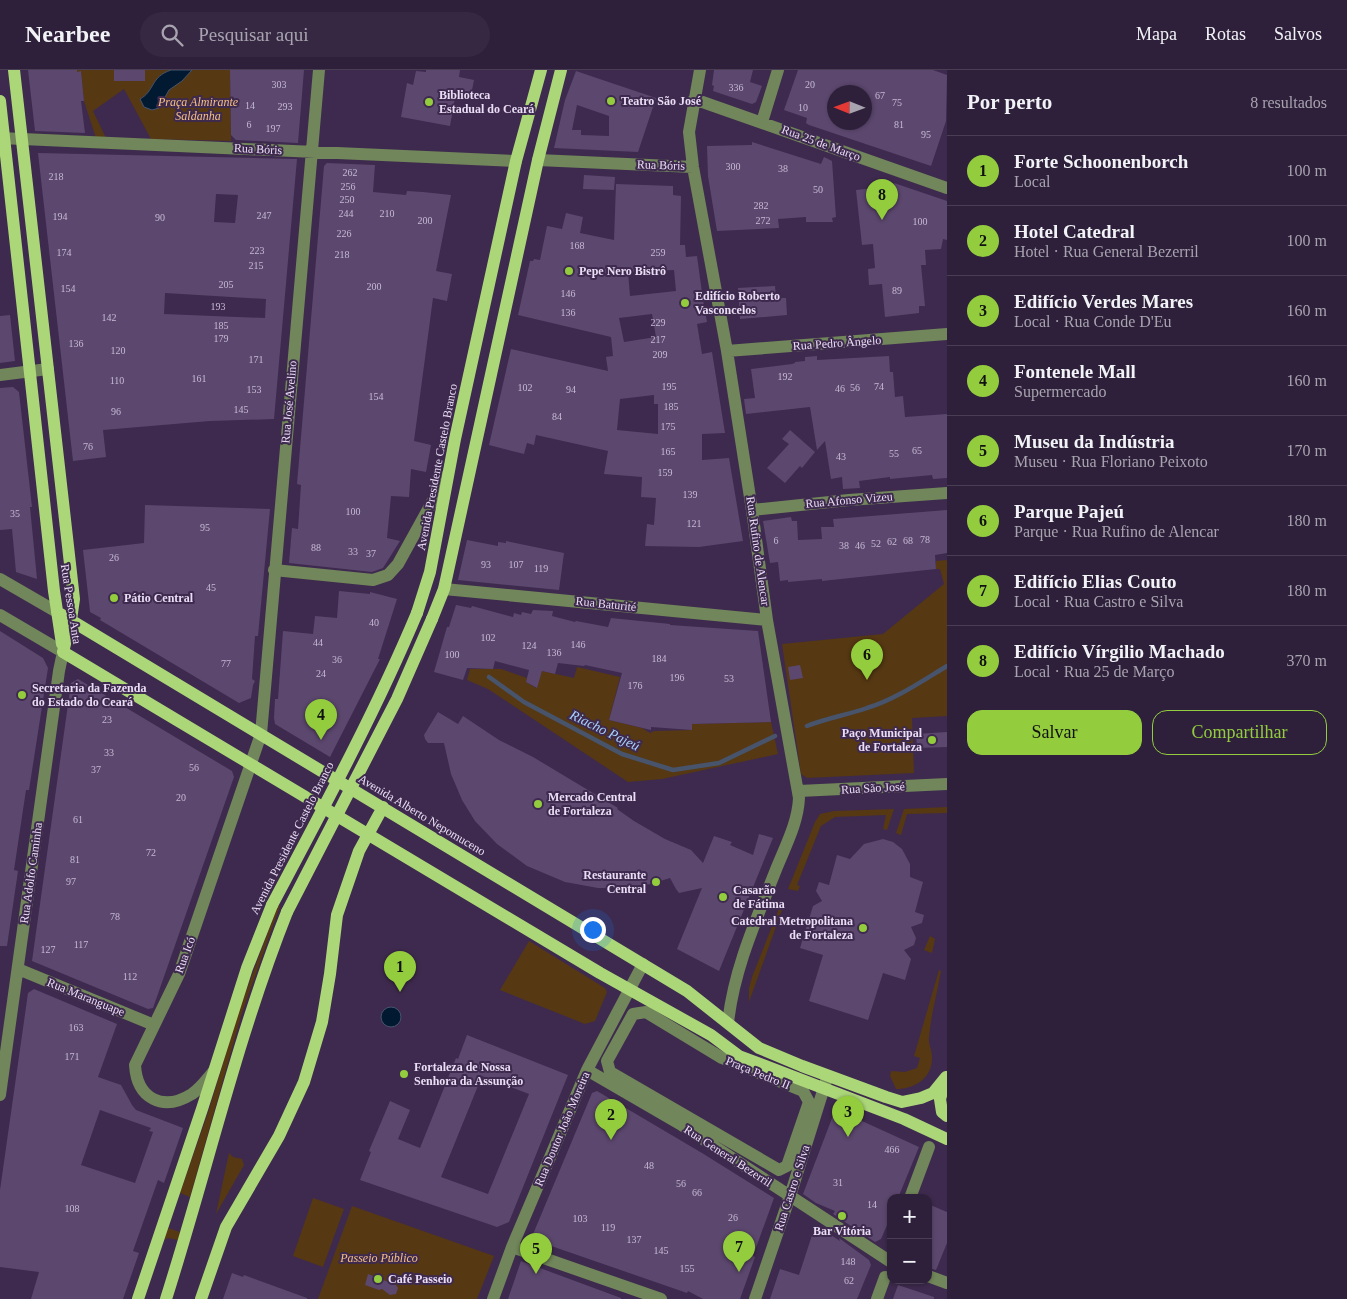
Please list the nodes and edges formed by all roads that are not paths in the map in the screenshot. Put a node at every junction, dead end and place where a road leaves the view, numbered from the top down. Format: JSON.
{"nodes":[{"id":1,"x":14,"y":70,"type":"edge"},
{"id":2,"x":319,"y":70,"type":"edge"},
{"id":3,"x":541,"y":70,"type":"edge"},
{"id":4,"x":561,"y":70,"type":"edge"},
{"id":5,"x":700,"y":70,"type":"edge"},
{"id":6,"x":778,"y":70,"type":"edge"},
{"id":7,"x":694,"y":99,"type":"junction"},
{"id":8,"x":0,"y":101,"type":"edge"},
{"id":9,"x":762,"y":122,"type":"junction"},
{"id":10,"x":2,"y":138,"type":"edge"},
{"id":11,"x":22,"y":139,"type":"junction"},
{"id":12,"x":312,"y":151,"type":"junction"},
{"id":13,"x":538,"y":160,"type":"junction"},
{"id":14,"x":516,"y":161,"type":"junction"},
{"id":15,"x":693,"y":167,"type":"junction"},
{"id":16,"x":947,"y":188,"type":"edge"},
{"id":17,"x":947,"y":334,"type":"edge"},
{"id":18,"x":727,"y":351,"type":"junction"},
{"id":19,"x":48,"y":369,"type":"junction"},
{"id":20,"x":31,"y":371,"type":"junction"},
{"id":21,"x":0,"y":375,"type":"edge"},
{"id":22,"x":451,"y":468,"type":"junction"},
{"id":23,"x":947,"y":493,"type":"edge"},
{"id":24,"x":752,"y":510,"type":"junction"},
{"id":25,"x":274,"y":570,"type":"junction"},
{"id":26,"x":0,"y":578,"type":"edge"},
{"id":27,"x":444,"y":589,"type":"junction"},
{"id":28,"x":57,"y":612,"type":"junction"},
{"id":29,"x":0,"y":615,"type":"edge"},
{"id":30,"x":71,"y":620,"type":"junction"},
{"id":31,"x":767,"y":620,"type":"junction"},
{"id":32,"x":63,"y":652,"type":"junction"},
{"id":33,"x":261,"y":734,"type":"junction"},
{"id":34,"x":251,"y":765,"type":"junction"},
{"id":35,"x":947,"y":784,"type":"edge"},
{"id":36,"x":799,"y":791,"type":"junction"},
{"id":37,"x":384,"y":807,"type":"junction"},
{"id":38,"x":368,"y":834,"type":"junction"},
{"id":39,"x":643,"y":964,"type":"junction"},
{"id":40,"x":18,"y":969,"type":"junction"},
{"id":41,"x":630,"y":989,"type":"junction"},
{"id":42,"x":728,"y":1023,"type":"junction"},
{"id":43,"x":154,"y":1025,"type":"junction"},
{"id":44,"x":607,"y":1061,"type":"joint"},
{"id":45,"x":587,"y":1070,"type":"junction"},
{"id":46,"x":214,"y":1071,"type":"junction"},
{"id":47,"x":946,"y":1074,"type":"edge"},
{"id":48,"x":828,"y":1076,"type":"junction"},
{"id":49,"x":824,"y":1090,"type":"junction"},
{"id":50,"x":0,"y":1095,"type":"edge"},
{"id":51,"x":947,"y":1116,"type":"edge"},
{"id":52,"x":947,"y":1140,"type":"edge"},
{"id":53,"x":929,"y":1147,"type":"dead end"},
{"id":54,"x":911,"y":1194,"type":"edge"},
{"id":55,"x":790,"y":1196,"type":"junction"},
{"id":56,"x":512,"y":1247,"type":"junction"},
{"id":57,"x":887,"y":1253,"type":"edge"},
{"id":58,"x":173,"y":1277,"type":"junction"},
{"id":59,"x":932,"y":1277,"type":"edge"},
{"id":60,"x":884,"y":1278,"type":"dead end"},
{"id":61,"x":947,"y":1282,"type":"edge"},
{"id":62,"x":138,"y":1299,"type":"edge"},
{"id":63,"x":166,"y":1299,"type":"edge"},
{"id":64,"x":174,"y":1299,"type":"edge"},
{"id":65,"x":201,"y":1299,"type":"edge"},
{"id":66,"x":493,"y":1299,"type":"edge"},
{"id":67,"x":661,"y":1299,"type":"edge"},
{"id":68,"x":754,"y":1299,"type":"edge"},
{"id":69,"x":876,"y":1299,"type":"edge"}],
"edges":[{"from":1,"to":11,"type":"main road","name":"Rua Pessoa Anta"},
{"from":2,"to":12,"type":"street","name":"Rua José Avelino"},
{"from":3,"to":14,"type":"main road","name":"Avenida Presidente Castelo Branco"},
{"from":4,"to":13,"type":"main road"},
{"from":5,"to":7,"type":"street","name":"Rua Rufino de Alencar"},
{"from":6,"to":9,"type":"street"},
{"from":7,"to":9,"type":"street","name":"Rua 25 de Março"},
{"from":7,"to":15,"type":"street","name":"Rua Rufino de Alencar"},
{"from":8,"to":10,"type":"main road","name":"Rua Pessoa Anta"},
{"from":9,"to":16,"type":"street","name":"Rua 25 de Março"},
{"from":10,"to":11,"type":"street","name":"Rua Bóris"},
{"from":10,"to":20,"type":"main road","name":"Rua Pessoa Anta"},
{"from":11,"to":12,"type":"street","name":"Rua Bóris"},
{"from":11,"to":19,"type":"main road","name":"Rua Pessoa Anta"},
{"from":12,"to":14,"type":"street","name":"Rua Bóris"},
{"from":12,"to":25,"type":"street","name":"Rua José Avelino"},
{"from":13,"to":15,"type":"street","name":"Rua Bóris"},
{"from":13,"to":27,"type":"main road"},
{"from":14,"to":22,"type":"main road","name":"Avenida Presidente Castelo Branco"},
{"from":15,"to":18,"type":"street","name":"Rua Rufino de Alencar"},
{"from":17,"to":18,"type":"street","name":"Rua Pedro Ângelo"},
{"from":18,"to":24,"type":"street","name":"Rua Rufino de Alencar"},
{"from":19,"to":20,"type":"street"},
{"from":19,"to":30,"type":"main road","name":"Rua Pessoa Anta"},
{"from":20,"to":21,"type":"street"},
{"from":20,"to":28,"type":"main road","name":"Rua Pessoa Anta"},
{"from":22,"to":25,"type":"street"},
{"from":22,"to":46,"type":"main road","name":"Avenida Presidente Castelo Branco","bridge":true},
{"from":23,"to":24,"type":"street","name":"Rua Afonso Vizeu"},
{"from":24,"to":31,"type":"street","name":"Rua Rufino de Alencar"},
{"from":25,"to":33,"type":"street","name":"Rua José Avelino"},
{"from":26,"to":28,"type":"street","name":"Avenida Alberto Nepomuceno"},
{"from":27,"to":31,"type":"street","name":"Rua Baturité"},
{"from":27,"to":58,"type":"main road","bridge":true},
{"from":28,"to":30,"type":"main road","name":"Avenida Alberto Nepomuceno"},
{"from":28,"to":32,"type":"main road","name":"Rua Pessoa Anta"},
{"from":29,"to":32,"type":"street"},
{"from":30,"to":32,"type":"main road","name":"Rua Pessoa Anta"},
{"from":30,"to":33,"type":"main road","name":"Avenida Alberto Nepomuceno"},
{"from":31,"to":36,"type":"street","name":"Rua Rufino de Alencar"},
{"from":32,"to":34,"type":"main road"},
{"from":32,"to":40,"type":"street","name":"Rua Adolfo Caminha"},
{"from":33,"to":34,"type":"street","name":"Rua Icó"},
{"from":33,"to":37,"type":"main road","name":"Avenida Alberto Nepomuceno"},
{"from":34,"to":38,"type":"main road"},
{"from":34,"to":43,"type":"street","name":"Rua Icó"},
{"from":35,"to":36,"type":"street","name":"Rua São José"},
{"from":36,"to":42,"type":"street","name":"Rua Rufino de Alencar"},
{"from":37,"to":38,"type":"main road"},
{"from":37,"to":39,"type":"main road","name":"Avenida Alberto Nepomuceno"},
{"from":38,"to":41,"type":"main road"},
{"from":38,"to":65,"type":"main road"},
{"from":39,"to":41,"type":"street","name":"Rua Doutor João Moreira"},
{"from":39,"to":42,"type":"main road","name":"Avenida Alberto Nepomuceno"},
{"from":40,"to":43,"type":"street","name":"Rua Maranguape"},
{"from":40,"to":50,"type":"street","name":"Rua Adolfo Caminha"},
{"from":41,"to":45,"type":"street","name":"Rua Doutor João Moreira"},
{"from":41,"to":49,"type":"main road"},
{"from":42,"to":48,"type":"main road","name":"Avenida Alberto Nepomuceno"},
{"from":43,"to":46,"type":"street","name":"Rua Icó"},
{"from":44,"to":44,"type":"street","name":"Praça Pedro II"},
{"from":45,"to":55,"type":"street","name":"Rua General Bezerril"},
{"from":45,"to":56,"type":"street","name":"Rua Doutor João Moreira"},
{"from":46,"to":62,"type":"main road","name":"Avenida Presidente Castelo Branco"},
{"from":47,"to":48,"type":"main road","name":"Avenida Alberto Nepomuceno"},
{"from":47,"to":51,"type":"main road"},
{"from":48,"to":49,"type":"street","name":"Rua Castro e Silva"},
{"from":49,"to":52,"type":"main road"},
{"from":49,"to":55,"type":"street","name":"Rua Castro e Silva"},
{"from":53,"to":54,"type":"street"},
{"from":55,"to":57,"type":"street","name":"Rua General Bezerril"},
{"from":55,"to":68,"type":"street","name":"Rua Castro e Silva"},
{"from":56,"to":66,"type":"street","name":"Rua Doutor João Moreira"},
{"from":56,"to":67,"type":"street"},
{"from":58,"to":63,"type":"main road"},
{"from":58,"to":64,"type":"main road"},
{"from":59,"to":61,"type":"street"},
{"from":60,"to":69,"type":"street"}]}
